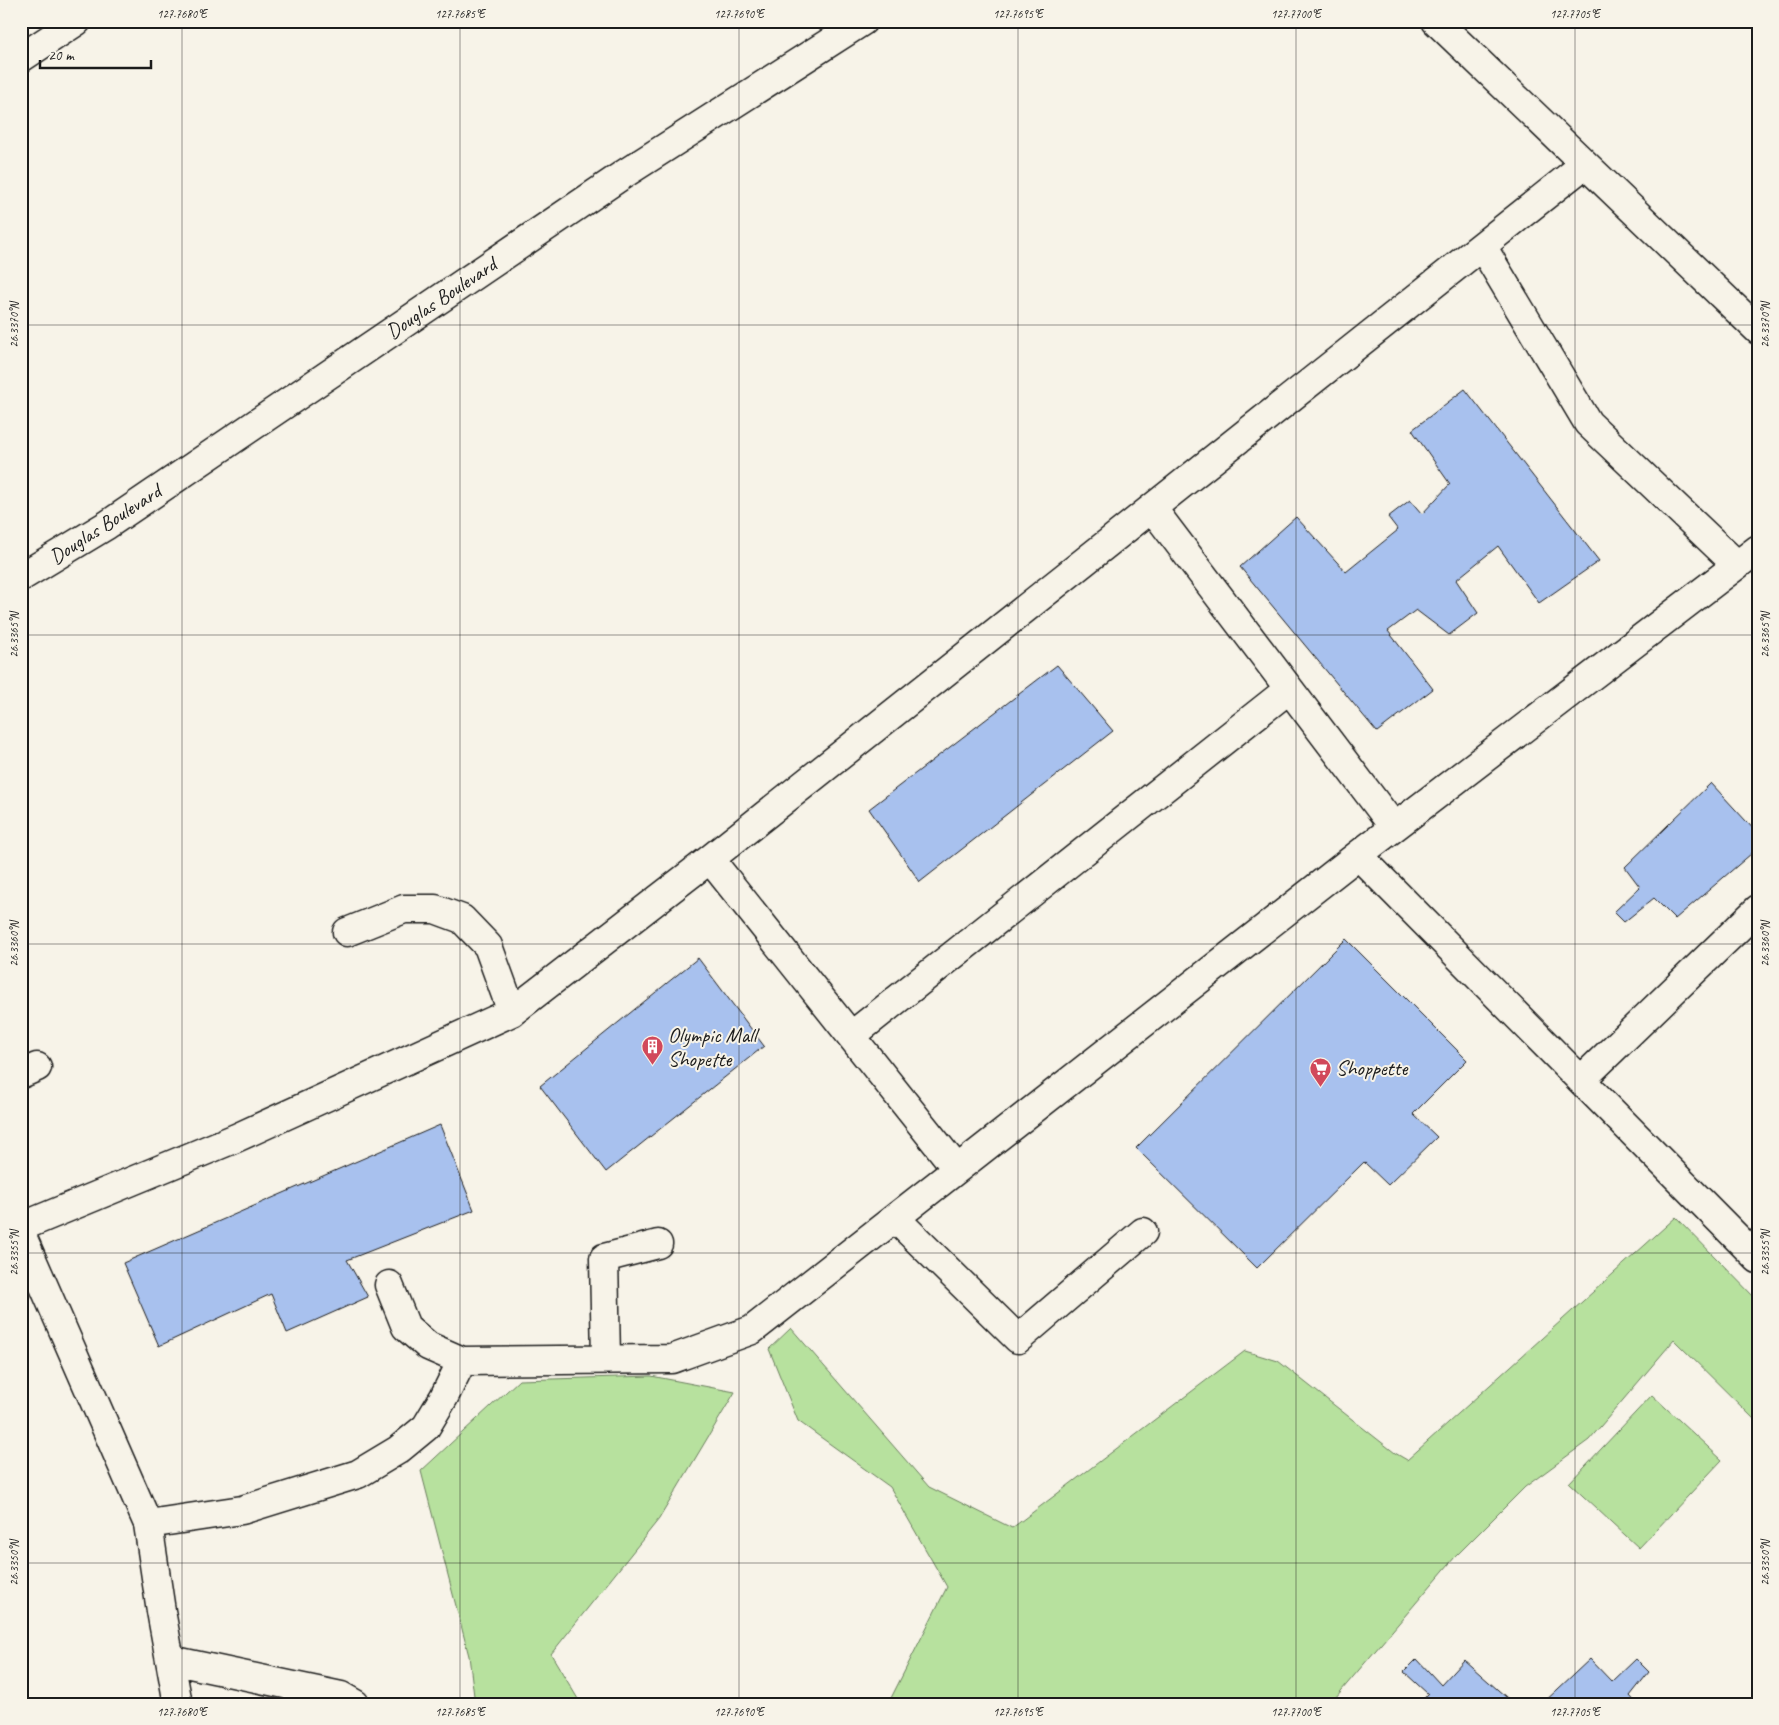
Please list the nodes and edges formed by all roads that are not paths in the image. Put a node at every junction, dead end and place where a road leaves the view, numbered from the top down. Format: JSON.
{"nodes":[{"id":1,"x":77,"y":21,"type":"edge"},
{"id":2,"x":863,"y":21,"type":"edge"},
{"id":3,"x":1436,"y":21,"type":"edge"},
{"id":4,"x":21,"y":58,"type":"edge"},
{"id":5,"x":1585,"y":164,"type":"junction"},
{"id":6,"x":1482,"y":246,"type":"junction"},
{"id":7,"x":1758,"y":330,"type":"edge"},
{"id":8,"x":1152,"y":508,"type":"junction"},
{"id":9,"x":1747,"y":557,"type":"edge"},
{"id":10,"x":21,"y":577,"type":"edge"},
{"id":11,"x":1289,"y":689,"type":"junction"},
{"id":12,"x":1394,"y":827,"type":"junction"},
{"id":13,"x":1358,"y":855,"type":"junction"},
{"id":14,"x":710,"y":859,"type":"junction"},
{"id":15,"x":1758,"y":909,"type":"edge"},
{"id":16,"x":347,"y":932,"type":"dead end"},
{"id":17,"x":512,"y":1012,"type":"junction"},
{"id":18,"x":851,"y":1036,"type":"junction"},
{"id":19,"x":1581,"y":1080,"type":"junction"},
{"id":20,"x":957,"y":1169,"type":"junction"},
{"id":21,"x":894,"y":1218,"type":"junction"},
{"id":22,"x":21,"y":1227,"type":"edge"},
{"id":23,"x":1143,"y":1232,"type":"dead end"},
{"id":24,"x":21,"y":1234,"type":"edge"},
{"id":25,"x":658,"y":1244,"type":"dead end"},
{"id":26,"x":1758,"y":1259,"type":"edge"},
{"id":27,"x":389,"y":1285,"type":"dead end"},
{"id":28,"x":606,"y":1359,"type":"junction"},
{"id":29,"x":462,"y":1361,"type":"junction"},
{"id":30,"x":148,"y":1524,"type":"junction"},
{"id":31,"x":172,"y":1660,"type":"junction"},
{"id":32,"x":178,"y":1704,"type":"edge"},
{"id":33,"x":355,"y":1704,"type":"edge"}],
"edges":[{"from":1,"to":4,"type":"street"},
{"from":2,"to":10,"type":"street","name":"Douglas Boulevard"},
{"from":3,"to":5,"type":"street"},
{"from":5,"to":6,"type":"street"},
{"from":5,"to":7,"type":"street"},
{"from":6,"to":8,"type":"street"},
{"from":6,"to":9,"type":"street"},
{"from":8,"to":11,"type":"street"},
{"from":8,"to":14,"type":"street"},
{"from":9,"to":12,"type":"street"},
{"from":11,"to":12,"type":"street"},
{"from":11,"to":18,"type":"street"},
{"from":12,"to":13,"type":"street"},
{"from":13,"to":19,"type":"street"},
{"from":13,"to":20,"type":"street"},
{"from":14,"to":17,"type":"street"},
{"from":14,"to":18,"type":"street"},
{"from":15,"to":19,"type":"street"},
{"from":16,"to":17,"type":"street"},
{"from":17,"to":22,"type":"street"},
{"from":18,"to":20,"type":"street"},
{"from":19,"to":26,"type":"street"},
{"from":20,"to":21,"type":"street"},
{"from":21,"to":23,"type":"street"},
{"from":21,"to":28,"type":"street"},
{"from":24,"to":30,"type":"street"},
{"from":25,"to":28,"type":"street"},
{"from":27,"to":29,"type":"street"},
{"from":28,"to":29,"type":"street"},
{"from":29,"to":30,"type":"street"},
{"from":30,"to":31,"type":"street"},
{"from":31,"to":32,"type":"street"},
{"from":31,"to":33,"type":"street"}]}
